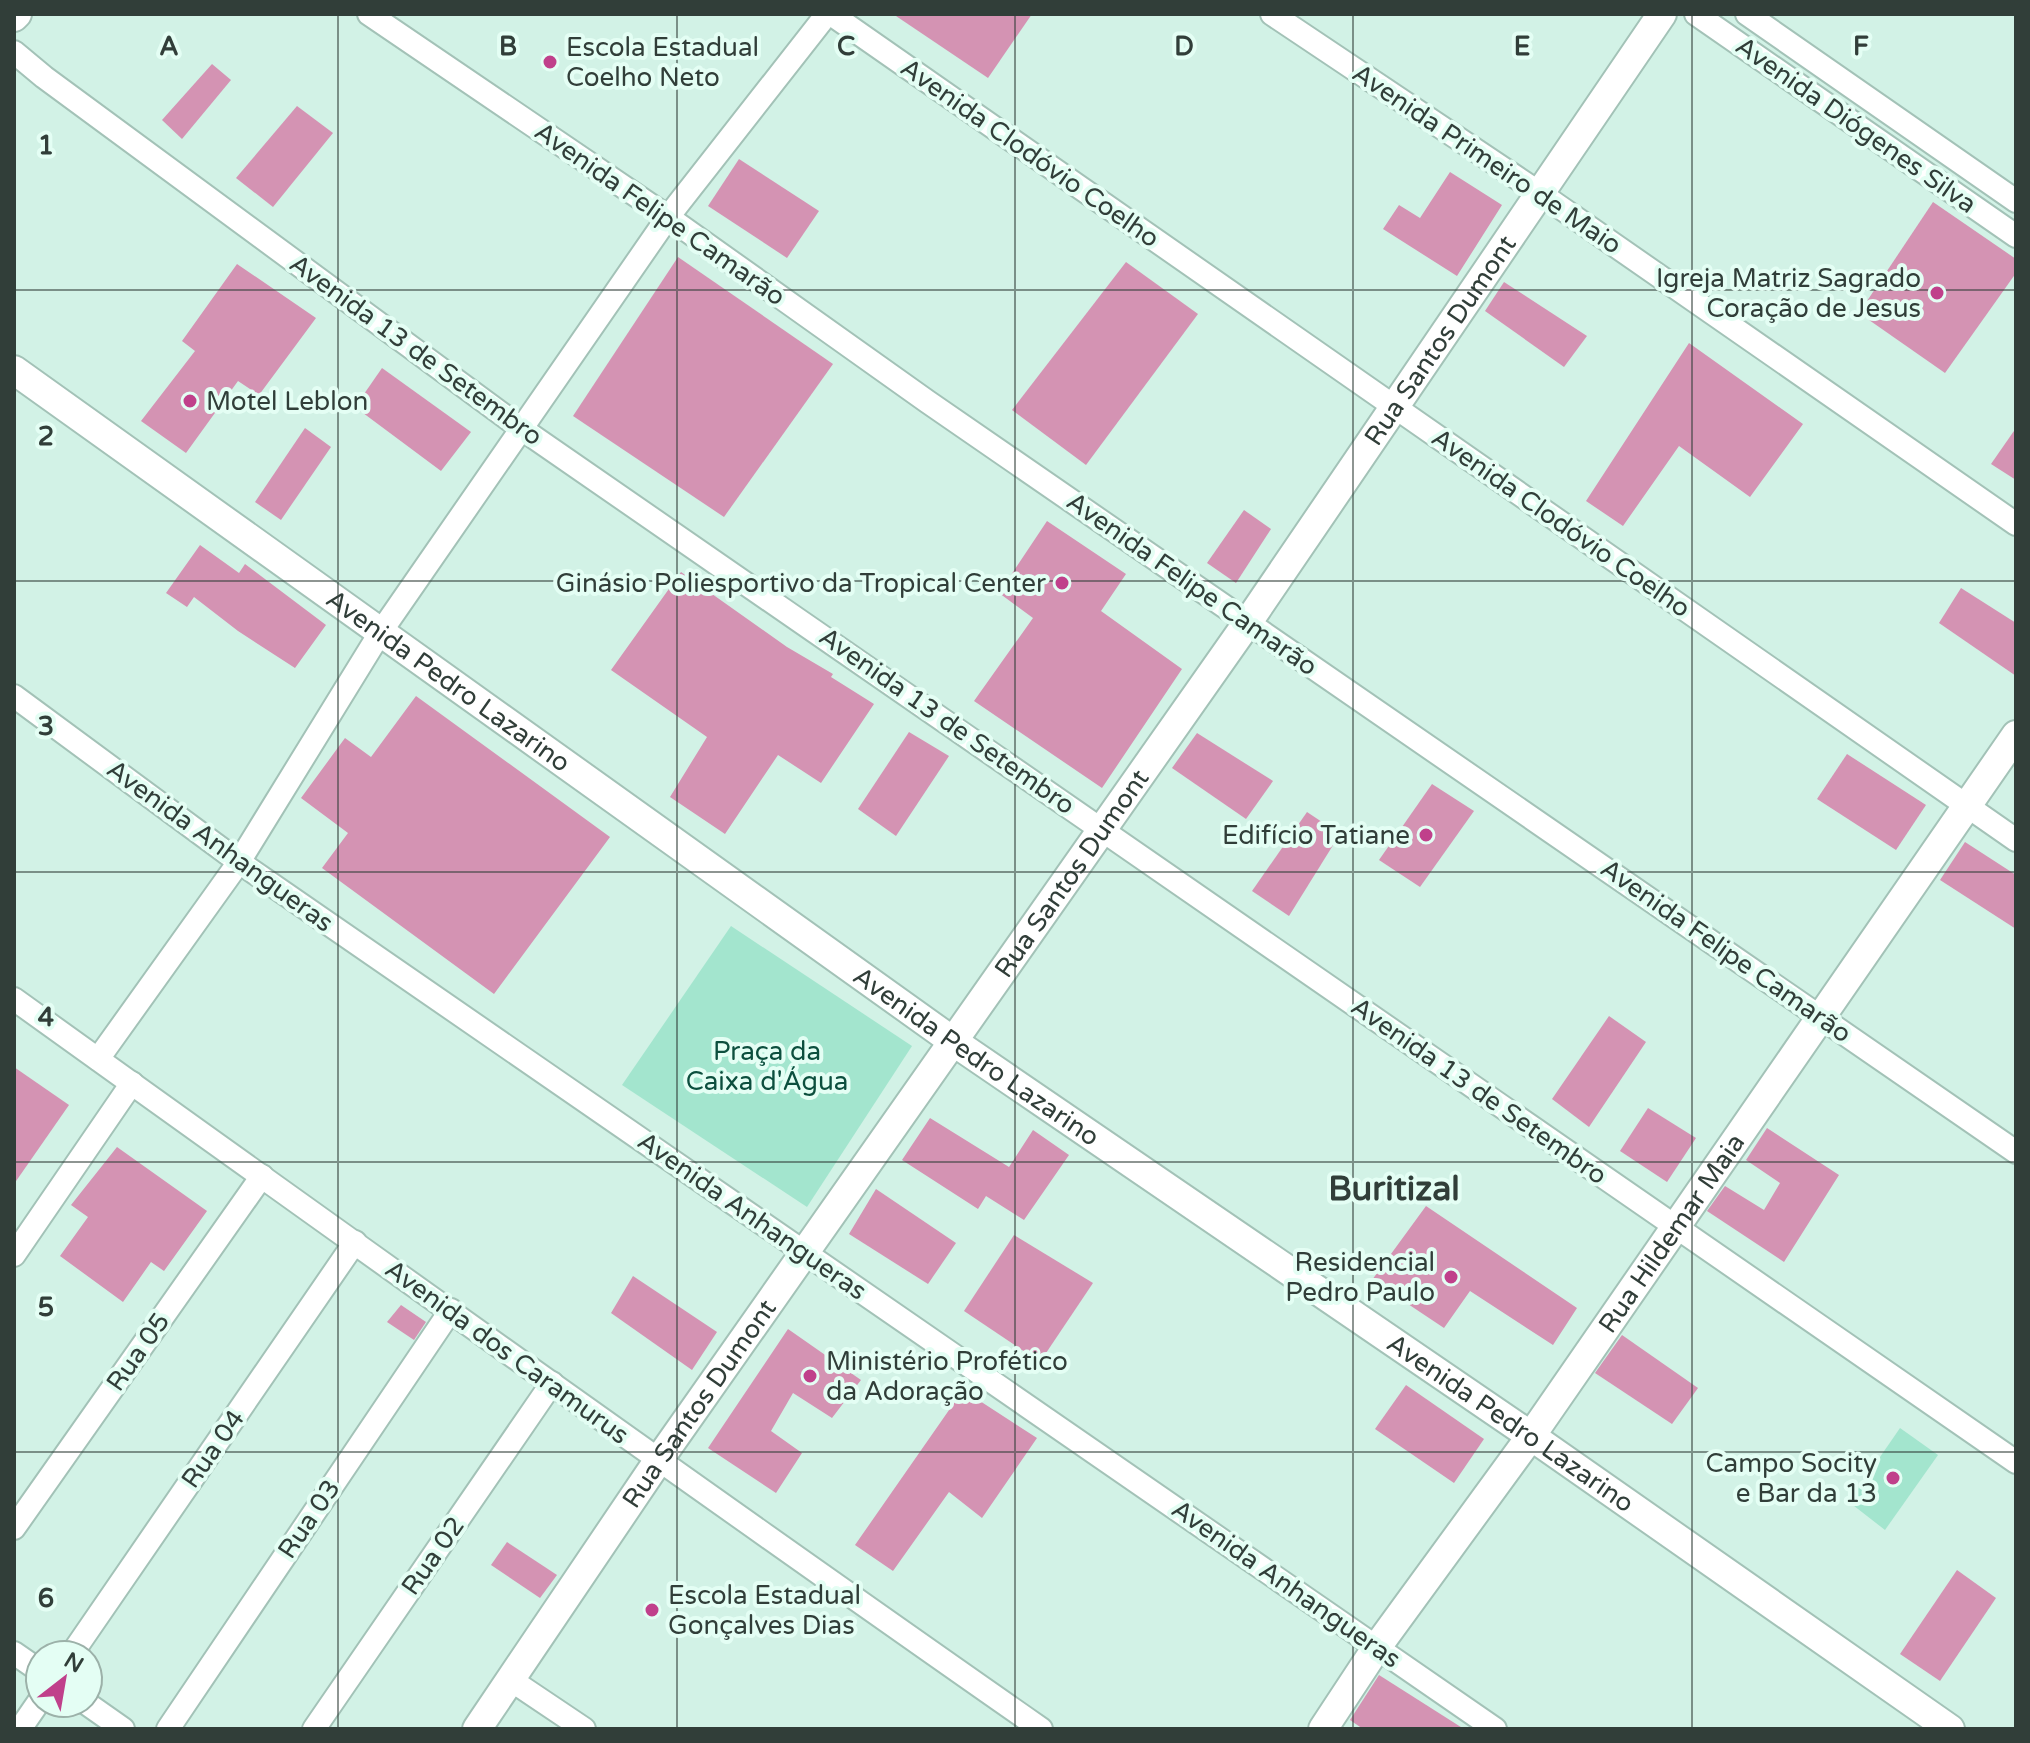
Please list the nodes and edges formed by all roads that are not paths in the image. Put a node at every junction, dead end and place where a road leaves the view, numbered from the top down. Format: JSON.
{"nodes":[{"id":1,"x":369,"y":14,"type":"edge"},
{"id":2,"x":829,"y":14,"type":"edge"},
{"id":3,"x":1272,"y":14,"type":"edge"},
{"id":4,"x":1662,"y":14,"type":"edge"},
{"id":5,"x":1696,"y":14,"type":"edge"},
{"id":6,"x":1747,"y":14,"type":"edge"},
{"id":7,"x":14,"y":52,"type":"edge"},
{"id":8,"x":1987,"y":182,"type":"junction"},
{"id":9,"x":1541,"y":194,"type":"junction"},
{"id":10,"x":2016,"y":201,"type":"edge"},
{"id":11,"x":1970,"y":203,"type":"junction"},
{"id":12,"x":668,"y":217,"type":"junction"},
{"id":13,"x":2016,"y":236,"type":"edge"},
{"id":14,"x":14,"y":370,"type":"edge"},
{"id":15,"x":1395,"y":407,"type":"junction"},
{"id":16,"x":522,"y":429,"type":"junction"},
{"id":17,"x":2016,"y":524,"type":"edge"},
{"id":18,"x":1248,"y":622,"type":"junction"},
{"id":19,"x":380,"y":633,"type":"junction"},
{"id":20,"x":14,"y":696,"type":"edge"},
{"id":21,"x":2016,"y":735,"type":"edge"},
{"id":22,"x":1968,"y":807,"type":"junction"},
{"id":23,"x":1103,"y":829,"type":"junction"},
{"id":24,"x":2016,"y":840,"type":"edge"},
{"id":25,"x":239,"y":862,"type":"junction"},
{"id":26,"x":14,"y":999,"type":"edge"},
{"id":27,"x":1822,"y":1018,"type":"junction"},
{"id":28,"x":954,"y":1042,"type":"junction"},
{"id":29,"x":98,"y":1059,"type":"junction"},
{"id":30,"x":132,"y":1083,"type":"junction"},
{"id":31,"x":2016,"y":1152,"type":"edge"},
{"id":32,"x":262,"y":1176,"type":"junction"},
{"id":33,"x":1674,"y":1228,"type":"junction"},
{"id":34,"x":355,"y":1242,"type":"junction"},
{"id":35,"x":805,"y":1253,"type":"junction"},
{"id":36,"x":14,"y":1255,"type":"edge"},
{"id":37,"x":451,"y":1310,"type":"junction"},
{"id":38,"x":552,"y":1383,"type":"junction"},
{"id":39,"x":1531,"y":1436,"type":"junction"},
{"id":40,"x":658,"y":1461,"type":"junction"},
{"id":41,"x":2016,"y":1462,"type":"edge"},
{"id":42,"x":14,"y":1528,"type":"edge"},
{"id":43,"x":82,"y":1639,"type":"edge"},
{"id":44,"x":1377,"y":1647,"type":"junction"},
{"id":45,"x":511,"y":1680,"type":"junction"},
{"id":46,"x":104,"y":1716,"type":"edge"},
{"id":47,"x":123,"y":1729,"type":"edge"},
{"id":48,"x":168,"y":1729,"type":"edge"},
{"id":49,"x":314,"y":1729,"type":"edge"},
{"id":50,"x":477,"y":1729,"type":"edge"},
{"id":51,"x":584,"y":1729,"type":"edge"},
{"id":52,"x":1041,"y":1729,"type":"edge"},
{"id":53,"x":1323,"y":1729,"type":"edge"},
{"id":54,"x":1495,"y":1729,"type":"edge"},
{"id":55,"x":1950,"y":1729,"type":"edge"}],
"edges":[{"from":1,"to":12,"type":"street","name":"Avenida Felipe Camarão"},
{"from":2,"to":12,"type":"street"},
{"from":2,"to":15,"type":"street","name":"Avenida Clodóvio Coelho"},
{"from":3,"to":9,"type":"street","name":"Avenida Primeiro de Maio"},
{"from":4,"to":9,"type":"main road","name":"Rua Santos Dumont"},
{"from":5,"to":11,"type":"street","name":"Avenida Diógenes Silva"},
{"from":6,"to":8,"type":"street","name":"Avenida Diógenes Silva"},
{"from":7,"to":16,"type":"street","name":"Avenida 13 de Setembro"},
{"from":8,"to":10,"type":"street","name":"Avenida Diógenes Silva"},
{"from":8,"to":11,"type":"street"},
{"from":9,"to":15,"type":"main road","name":"Rua Santos Dumont"},
{"from":9,"to":17,"type":"street","name":"Avenida Primeiro de Maio"},
{"from":11,"to":13,"type":"street","name":"Avenida Diógenes Silva"},
{"from":12,"to":16,"type":"street"},
{"from":12,"to":18,"type":"street","name":"Avenida Felipe Camarão"},
{"from":14,"to":19,"type":"main road","name":"Avenida Pedro Lazarino"},
{"from":15,"to":18,"type":"main road","name":"Rua Santos Dumont"},
{"from":15,"to":22,"type":"street","name":"Avenida Clodóvio Coelho"},
{"from":16,"to":19,"type":"street"},
{"from":16,"to":23,"type":"street","name":"Avenida 13 de Setembro"},
{"from":18,"to":23,"type":"main road","name":"Rua Santos Dumont"},
{"from":18,"to":27,"type":"street","name":"Avenida Felipe Camarão"},
{"from":19,"to":25,"type":"street"},
{"from":19,"to":28,"type":"main road","name":"Avenida Pedro Lazarino"},
{"from":20,"to":25,"type":"street","name":"Avenida Anhangueras"},
{"from":21,"to":22,"type":"main road","name":"Rua Hildemar Maia"},
{"from":22,"to":24,"type":"street","name":"Avenida Clodóvio Coelho"},
{"from":22,"to":27,"type":"main road","name":"Rua Hildemar Maia"},
{"from":23,"to":28,"type":"main road","name":"Rua Santos Dumont"},
{"from":23,"to":33,"type":"street","name":"Avenida 13 de Setembro"},
{"from":25,"to":29,"type":"street"},
{"from":25,"to":35,"type":"street","name":"Avenida Anhangueras"},
{"from":26,"to":29,"type":"street","name":"Avenida dos Caramurus"},
{"from":27,"to":31,"type":"street","name":"Avenida Felipe Camarão"},
{"from":27,"to":33,"type":"main road","name":"Rua Hildemar Maia"},
{"from":28,"to":35,"type":"main road","name":"Rua Santos Dumont"},
{"from":28,"to":39,"type":"main road","name":"Avenida Pedro Lazarino"},
{"from":29,"to":30,"type":"street","name":"Avenida dos Caramurus"},
{"from":30,"to":32,"type":"street","name":"Avenida dos Caramurus"},
{"from":30,"to":36,"type":"street"},
{"from":32,"to":34,"type":"street","name":"Avenida dos Caramurus"},
{"from":32,"to":42,"type":"street","name":"Rua 05"},
{"from":33,"to":39,"type":"main road","name":"Rua Hildemar Maia"},
{"from":33,"to":41,"type":"street","name":"Avenida 13 de Setembro"},
{"from":34,"to":37,"type":"street","name":"Avenida dos Caramurus"},
{"from":34,"to":43,"type":"street","name":"Rua 04"},
{"from":35,"to":40,"type":"main road","name":"Rua Santos Dumont"},
{"from":35,"to":44,"type":"street","name":"Avenida Anhangueras"},
{"from":37,"to":38,"type":"street","name":"Avenida dos Caramurus"},
{"from":37,"to":48,"type":"street","name":"Rua 03"},
{"from":38,"to":40,"type":"street","name":"Avenida dos Caramurus"},
{"from":38,"to":49,"type":"street","name":"Rua 02"},
{"from":39,"to":44,"type":"main road","name":"Rua Hildemar Maia"},
{"from":39,"to":55,"type":"main road","name":"Avenida Pedro Lazarino"},
{"from":40,"to":45,"type":"main road","name":"Rua Santos Dumont"},
{"from":40,"to":52,"type":"street","name":"Avenida dos Caramurus"},
{"from":44,"to":53,"type":"main road","name":"Rua Hildemar Maia"},
{"from":44,"to":54,"type":"street","name":"Avenida Anhangueras"},
{"from":45,"to":50,"type":"main road","name":"Rua Santos Dumont"},
{"from":45,"to":51,"type":"street"},
{"from":46,"to":47,"type":"street"}]}
